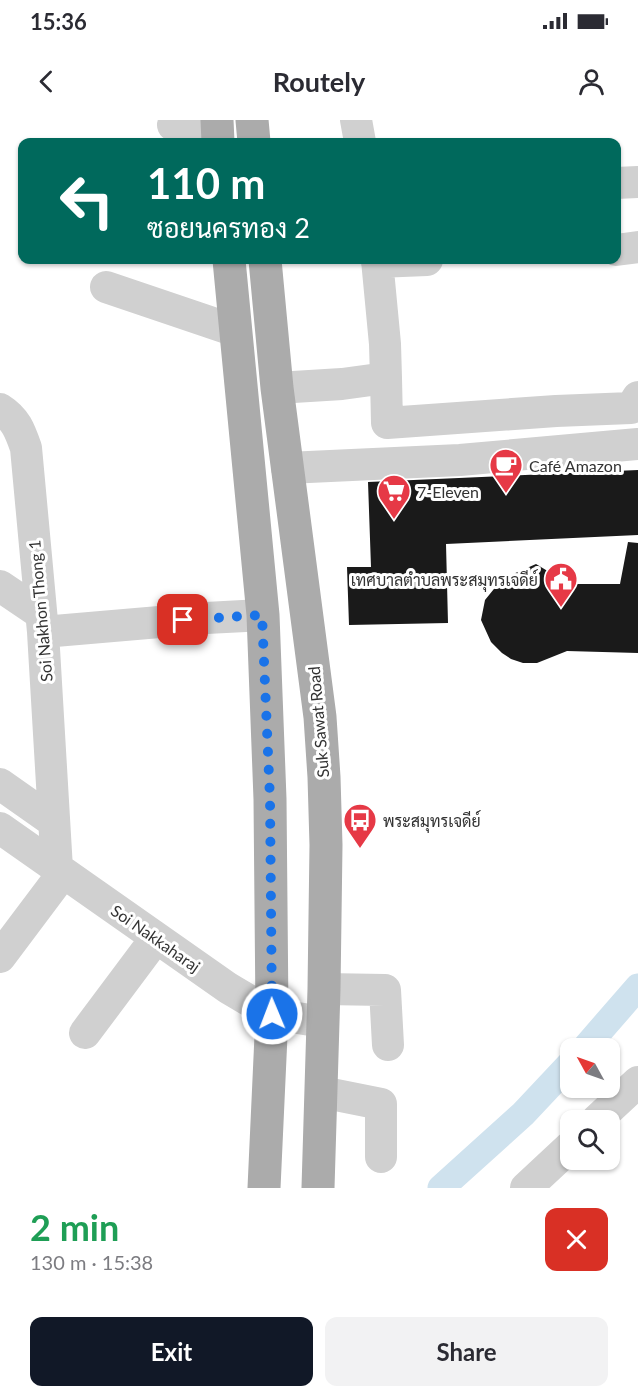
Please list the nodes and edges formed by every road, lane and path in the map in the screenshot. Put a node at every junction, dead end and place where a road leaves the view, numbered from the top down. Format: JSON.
{"nodes":[{"id":1,"x":252,"y":120,"type":"edge"},
{"id":2,"x":356,"y":120,"type":"edge"},
{"id":3,"x":173,"y":125,"type":"dead end"},
{"id":4,"x":217,"y":133,"type":"edge"},
{"id":5,"x":254,"y":138,"type":"edge"},
{"id":6,"x":359,"y":138,"type":"edge"},
{"id":7,"x":638,"y":182,"type":"edge"},
{"id":8,"x":621,"y":183,"type":"edge"},
{"id":9,"x":638,"y":247,"type":"edge"},
{"id":10,"x":621,"y":250,"type":"edge"},
{"id":11,"x":229,"y":264,"type":"edge"},
{"id":12,"x":265,"y":264,"type":"edge"},
{"id":13,"x":377,"y":264,"type":"edge"},
{"id":14,"x":106,"y":286,"type":"dead end"},
{"id":15,"x":236,"y":330,"type":"junction"},
{"id":16,"x":386,"y":378,"type":"junction"},
{"id":17,"x":277,"y":388,"type":"junction"},
{"id":18,"x":638,"y":397,"type":"edge"},
{"id":19,"x":0,"y":409,"type":"edge"},
{"id":20,"x":638,"y":444,"type":"edge"},
{"id":21,"x":287,"y":468,"type":"junction"},
{"id":22,"x":0,"y":586,"type":"edge"},
{"id":23,"x":262,"y":615,"type":"junction"},
{"id":24,"x":41,"y":622,"type":"junction"},
{"id":25,"x":0,"y":784,"type":"edge"},
{"id":26,"x":54,"y":822,"type":"junction"},
{"id":27,"x":0,"y":828,"type":"edge"},
{"id":28,"x":60,"y":871,"type":"junction"},
{"id":29,"x":156,"y":938,"type":"junction"},
{"id":30,"x":0,"y":957,"type":"edge"},
{"id":31,"x":324,"y":989,"type":"junction"},
{"id":32,"x":272,"y":1014,"type":"junction"},
{"id":33,"x":323,"y":1022,"type":"junction"},
{"id":34,"x":85,"y":1033,"type":"dead end"},
{"id":35,"x":388,"y":1045,"type":"dead end"},
{"id":36,"x":638,"y":1082,"type":"edge"},
{"id":37,"x":321,"y":1092,"type":"junction"},
{"id":38,"x":608,"y":1110,"type":"edge"},
{"id":39,"x":560,"y":1156,"type":"edge"},
{"id":40,"x":381,"y":1157,"type":"dead end"},
{"id":41,"x":264,"y":1188,"type":"edge"},
{"id":42,"x":318,"y":1188,"type":"edge"},
{"id":43,"x":526,"y":1188,"type":"edge"}],
"edges":[{"from":1,"to":5,"type":"main road"},
{"from":2,"to":6,"type":"street"},
{"from":3,"to":4,"type":"street"},
{"from":7,"to":8,"type":"street"},
{"from":9,"to":10,"type":"street"},
{"from":11,"to":15,"type":"main road"},
{"from":12,"to":17,"type":"main road","name":"Suk Sawat Road"},
{"from":13,"to":16,"type":"street"},
{"from":14,"to":15,"type":"street"},
{"from":15,"to":23,"type":"main road"},
{"from":16,"to":17,"type":"street"},
{"from":16,"to":18,"type":"street"},
{"from":17,"to":21,"type":"main road","name":"Suk Sawat Road"},
{"from":19,"to":24,"type":"street","name":"Soi Nakhon Thong 1"},
{"from":20,"to":21,"type":"street"},
{"from":21,"to":31,"type":"main road","name":"Suk Sawat Road"},
{"from":22,"to":24,"type":"street"},
{"from":23,"to":24,"type":"street"},
{"from":23,"to":32,"type":"main road"},
{"from":24,"to":26,"type":"street","name":"Soi Nakhon Thong 1"},
{"from":25,"to":26,"type":"street"},
{"from":26,"to":28,"type":"street","name":"Soi Nakhon Thong 1"},
{"from":27,"to":28,"type":"street","name":"Soi Nakkaharaj"},
{"from":28,"to":29,"type":"street","name":"Soi Nakkaharaj"},
{"from":28,"to":30,"type":"street"},
{"from":29,"to":32,"type":"street","name":"Soi Nakkaharaj"},
{"from":29,"to":34,"type":"street"},
{"from":31,"to":33,"type":"main road","name":"Suk Sawat Road"},
{"from":31,"to":35,"type":"street"},
{"from":32,"to":33,"type":"street","name":"Soi Nakkaharaj"},
{"from":32,"to":41,"type":"main road"},
{"from":33,"to":37,"type":"main road","name":"Suk Sawat Road"},
{"from":36,"to":38,"type":"street"},
{"from":37,"to":40,"type":"street"},
{"from":37,"to":42,"type":"main road","name":"Suk Sawat Road"},
{"from":39,"to":43,"type":"street"}]}
